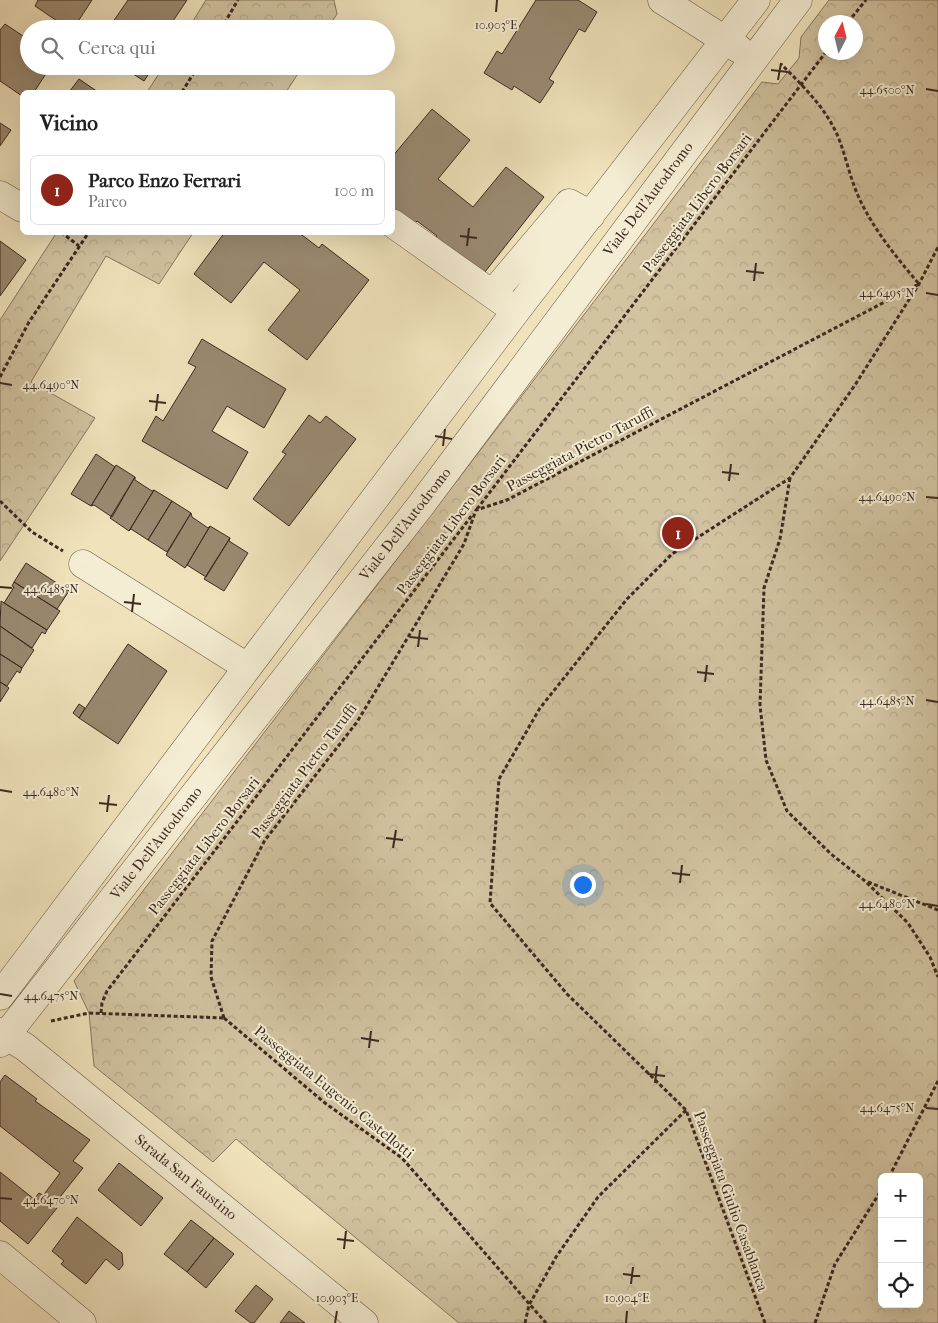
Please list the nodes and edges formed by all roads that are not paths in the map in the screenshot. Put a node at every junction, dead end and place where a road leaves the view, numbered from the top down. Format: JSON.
{"nodes":[{"id":1,"x":662,"y":0,"type":"edge"},
{"id":2,"x":756,"y":0,"type":"edge"},
{"id":3,"x":798,"y":0,"type":"edge"},
{"id":4,"x":724,"y":39,"type":"junction"},
{"id":5,"x":757,"y":52,"type":"junction"},
{"id":6,"x":0,"y":195,"type":"edge"},
{"id":7,"x":20,"y":207,"type":"edge"},
{"id":8,"x":592,"y":215,"type":"junction"},
{"id":9,"x":395,"y":225,"type":"edge"},
{"id":10,"x":494,"y":293,"type":"junction"},
{"id":11,"x":516,"y":311,"type":"junction"},
{"id":12,"x":83,"y":564,"type":"road end"},
{"id":13,"x":248,"y":667,"type":"junction"},
{"id":14,"x":0,"y":996,"type":"edge"},
{"id":15,"x":2,"y":1036,"type":"edge"},
{"id":16,"x":0,"y":1255,"type":"edge"},
{"id":17,"x":82,"y":1323,"type":"edge"},
{"id":18,"x":364,"y":1323,"type":"edge"}],
"edges":[{"from":1,"to":4,"type":"street"},
{"from":2,"to":4,"type":"street","name":"Viale Dell'Autodromo"},
{"from":3,"to":5,"type":"street","name":"Viale Dell'Autodromo"},
{"from":4,"to":5,"type":"street"},
{"from":4,"to":8,"type":"street","name":"Viale Dell'Autodromo"},
{"from":5,"to":15,"type":"street","name":"Viale Dell'Autodromo"},
{"from":6,"to":7,"type":"street"},
{"from":8,"to":10,"type":"street"},
{"from":8,"to":11,"type":"street","name":"Viale Dell'Autodromo"},
{"from":9,"to":10,"type":"street"},
{"from":10,"to":11,"type":"street"},
{"from":11,"to":13,"type":"street","name":"Viale Dell'Autodromo"},
{"from":12,"to":13,"type":"street"},
{"from":13,"to":14,"type":"street","name":"Viale Dell'Autodromo"},
{"from":15,"to":18,"type":"street","name":"Strada San Faustino"},
{"from":16,"to":17,"type":"street"}]}
